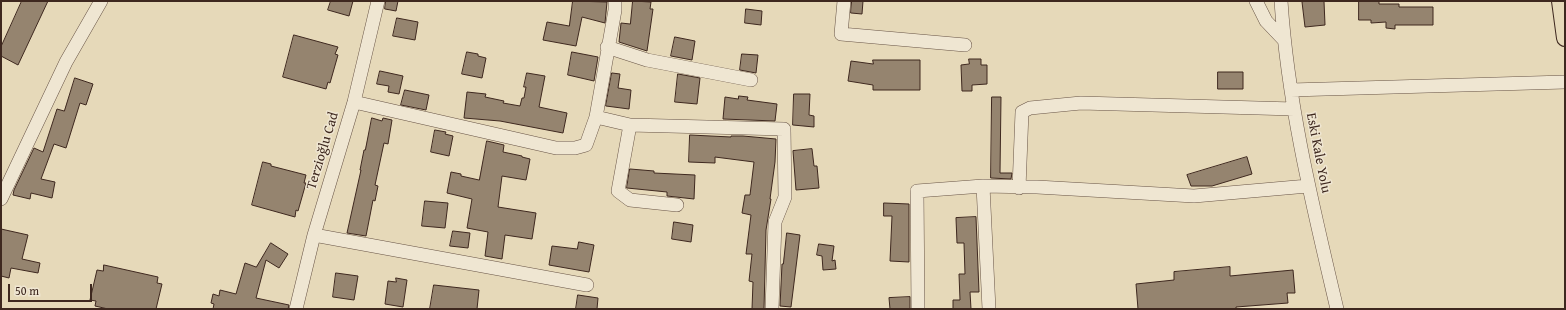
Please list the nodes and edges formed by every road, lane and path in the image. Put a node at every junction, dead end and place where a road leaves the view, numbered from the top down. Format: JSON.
{"nodes":[{"id":1,"x":101,"y":1,"type":"edge"},
{"id":2,"x":378,"y":1,"type":"edge"},
{"id":3,"x":615,"y":1,"type":"edge"},
{"id":4,"x":844,"y":1,"type":"edge"},
{"id":5,"x":1256,"y":1,"type":"edge"},
{"id":6,"x":1281,"y":1,"type":"edge"},
{"id":7,"x":1560,"y":1,"type":"edge"},
{"id":8,"x":1565,"y":38,"type":"edge"},
{"id":9,"x":1284,"y":40,"type":"junction"},
{"id":10,"x":965,"y":45,"type":"dead end"},
{"id":11,"x":607,"y":47,"type":"junction"},
{"id":12,"x":751,"y":80,"type":"dead end"},
{"id":13,"x":1565,"y":82,"type":"edge"},
{"id":14,"x":1291,"y":90,"type":"junction"},
{"id":15,"x":354,"y":102,"type":"junction"},
{"id":16,"x":1294,"y":109,"type":"junction"},
{"id":17,"x":596,"y":117,"type":"junction"},
{"id":18,"x":630,"y":125,"type":"junction"},
{"id":19,"x":983,"y":186,"type":"junction"},
{"id":20,"x":1308,"y":186,"type":"junction"},
{"id":21,"x":1018,"y":188,"type":"junction"},
{"id":22,"x":1,"y":199,"type":"edge"},
{"id":23,"x":677,"y":205,"type":"dead end"},
{"id":24,"x":314,"y":235,"type":"junction"},
{"id":25,"x":587,"y":285,"type":"dead end"},
{"id":26,"x":296,"y":309,"type":"edge"},
{"id":27,"x":772,"y":309,"type":"edge"},
{"id":28,"x":918,"y":309,"type":"edge"},
{"id":29,"x":989,"y":309,"type":"edge"},
{"id":30,"x":1337,"y":309,"type":"edge"}],
"edges":[{"from":1,"to":22,"type":"street"},
{"from":2,"to":15,"type":"street","name":"Terzioğlu Cad"},
{"from":3,"to":11,"type":"street"},
{"from":4,"to":10,"type":"street"},
{"from":5,"to":9,"type":"street"},
{"from":6,"to":9,"type":"street","name":"Eski Kale Yolu"},
{"from":7,"to":8,"type":"main road"},
{"from":9,"to":14,"type":"street","name":"Eski Kale Yolu"},
{"from":11,"to":12,"type":"street"},
{"from":11,"to":17,"type":"street"},
{"from":13,"to":14,"type":"street"},
{"from":14,"to":16,"type":"street","name":"Eski Kale Yolu"},
{"from":15,"to":17,"type":"street"},
{"from":15,"to":24,"type":"street","name":"Terzioğlu Cad"},
{"from":16,"to":20,"type":"street","name":"Eski Kale Yolu"},
{"from":16,"to":21,"type":"street"},
{"from":17,"to":18,"type":"street"},
{"from":18,"to":23,"type":"street"},
{"from":18,"to":27,"type":"street"},
{"from":19,"to":21,"type":"street"},
{"from":19,"to":28,"type":"street"},
{"from":19,"to":29,"type":"street"},
{"from":20,"to":21,"type":"street"},
{"from":20,"to":30,"type":"street","name":"Eski Kale Yolu"},
{"from":24,"to":25,"type":"street"},
{"from":24,"to":26,"type":"street","name":"Terzioğlu Cad"}]}
